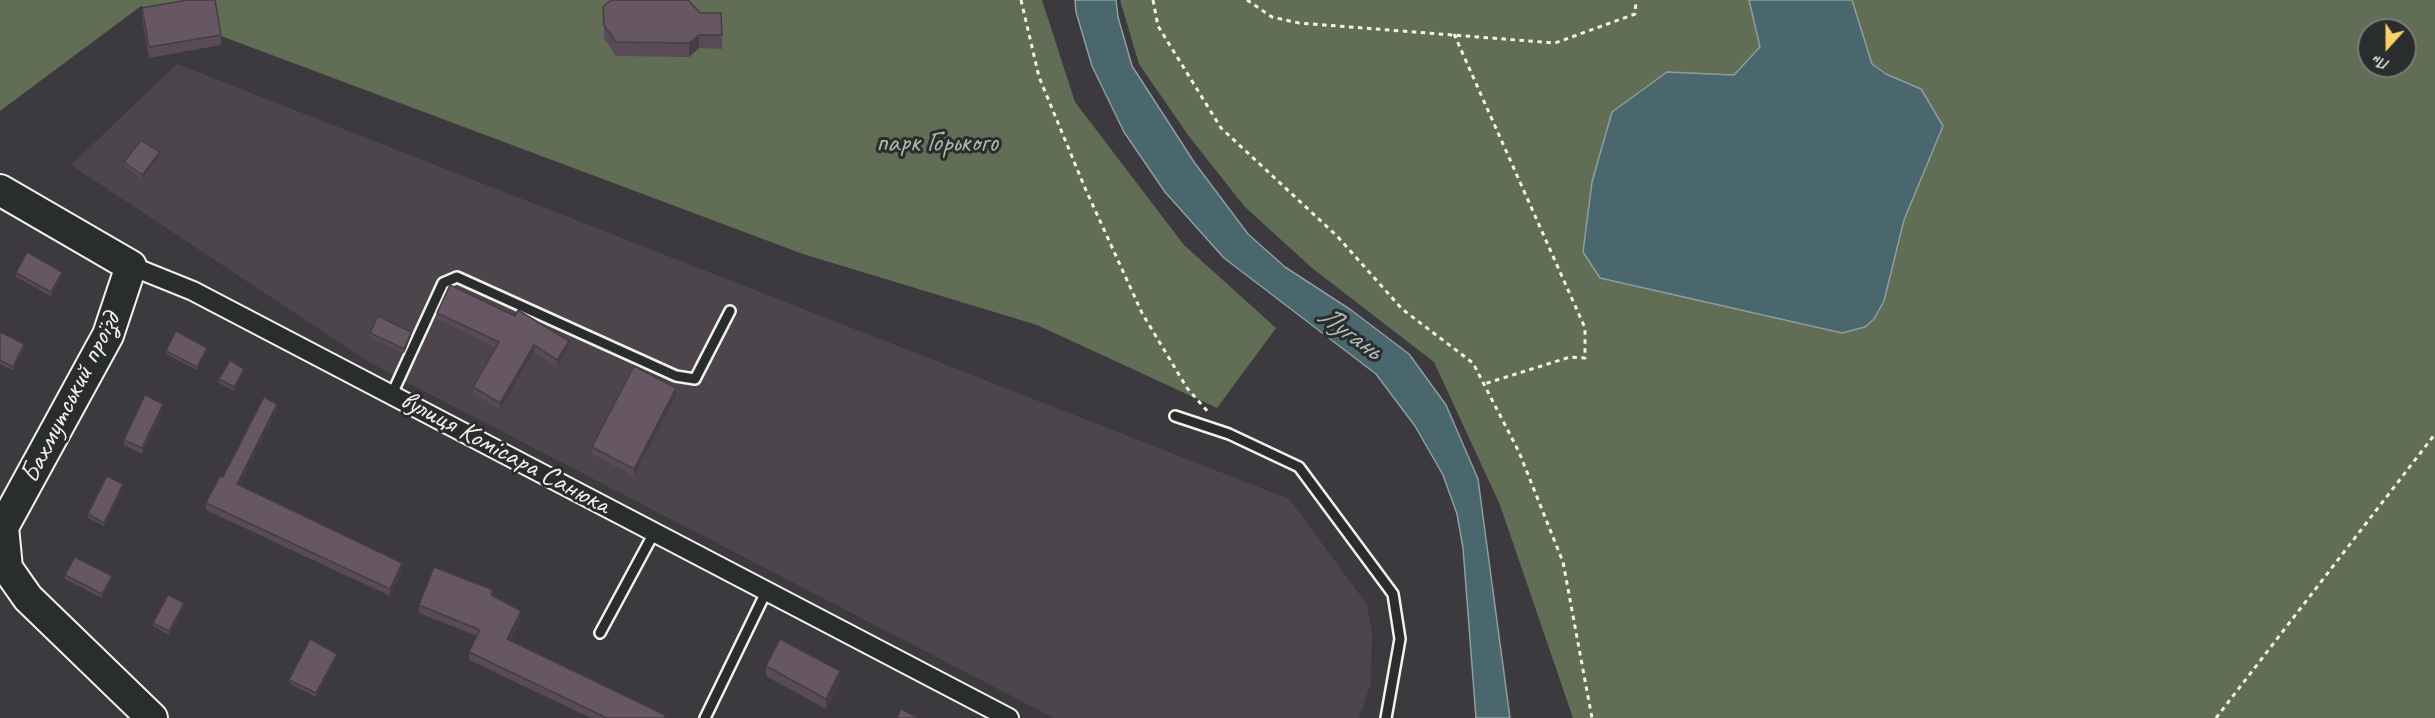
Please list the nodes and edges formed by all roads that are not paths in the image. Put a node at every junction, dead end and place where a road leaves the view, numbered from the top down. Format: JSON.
{"nodes":[{"id":1,"x":0,"y":190,"type":"edge"},
{"id":2,"x":132,"y":266,"type":"junction"},
{"id":3,"x":730,"y":311,"type":"dead end"},
{"id":4,"x":393,"y":393,"type":"junction"},
{"id":5,"x":1174,"y":416,"type":"dead end"},
{"id":6,"x":655,"y":531,"type":"junction"},
{"id":7,"x":767,"y":591,"type":"junction"},
{"id":8,"x":600,"y":633,"type":"dead end"},
{"id":9,"x":152,"y":718,"type":"edge"},
{"id":10,"x":705,"y":718,"type":"edge"},
{"id":11,"x":1009,"y":718,"type":"edge"},
{"id":12,"x":1386,"y":718,"type":"edge"}],
"edges":[{"from":1,"to":2,"type":"main road","name":"вулиця Комісара Санюка"},
{"from":2,"to":4,"type":"street","name":"вулиця Комісара Санюка"},
{"from":2,"to":9,"type":"main road","name":"Бахмутський проїзд"},
{"from":3,"to":4,"type":"lane"},
{"from":4,"to":6,"type":"street","name":"вулиця Комісара Санюка"},
{"from":5,"to":12,"type":"lane"},
{"from":6,"to":7,"type":"street","name":"вулиця Комісара Санюка"},
{"from":6,"to":8,"type":"lane"},
{"from":7,"to":10,"type":"lane"},
{"from":7,"to":11,"type":"street","name":"вулиця Комісара Санюка"}]}
